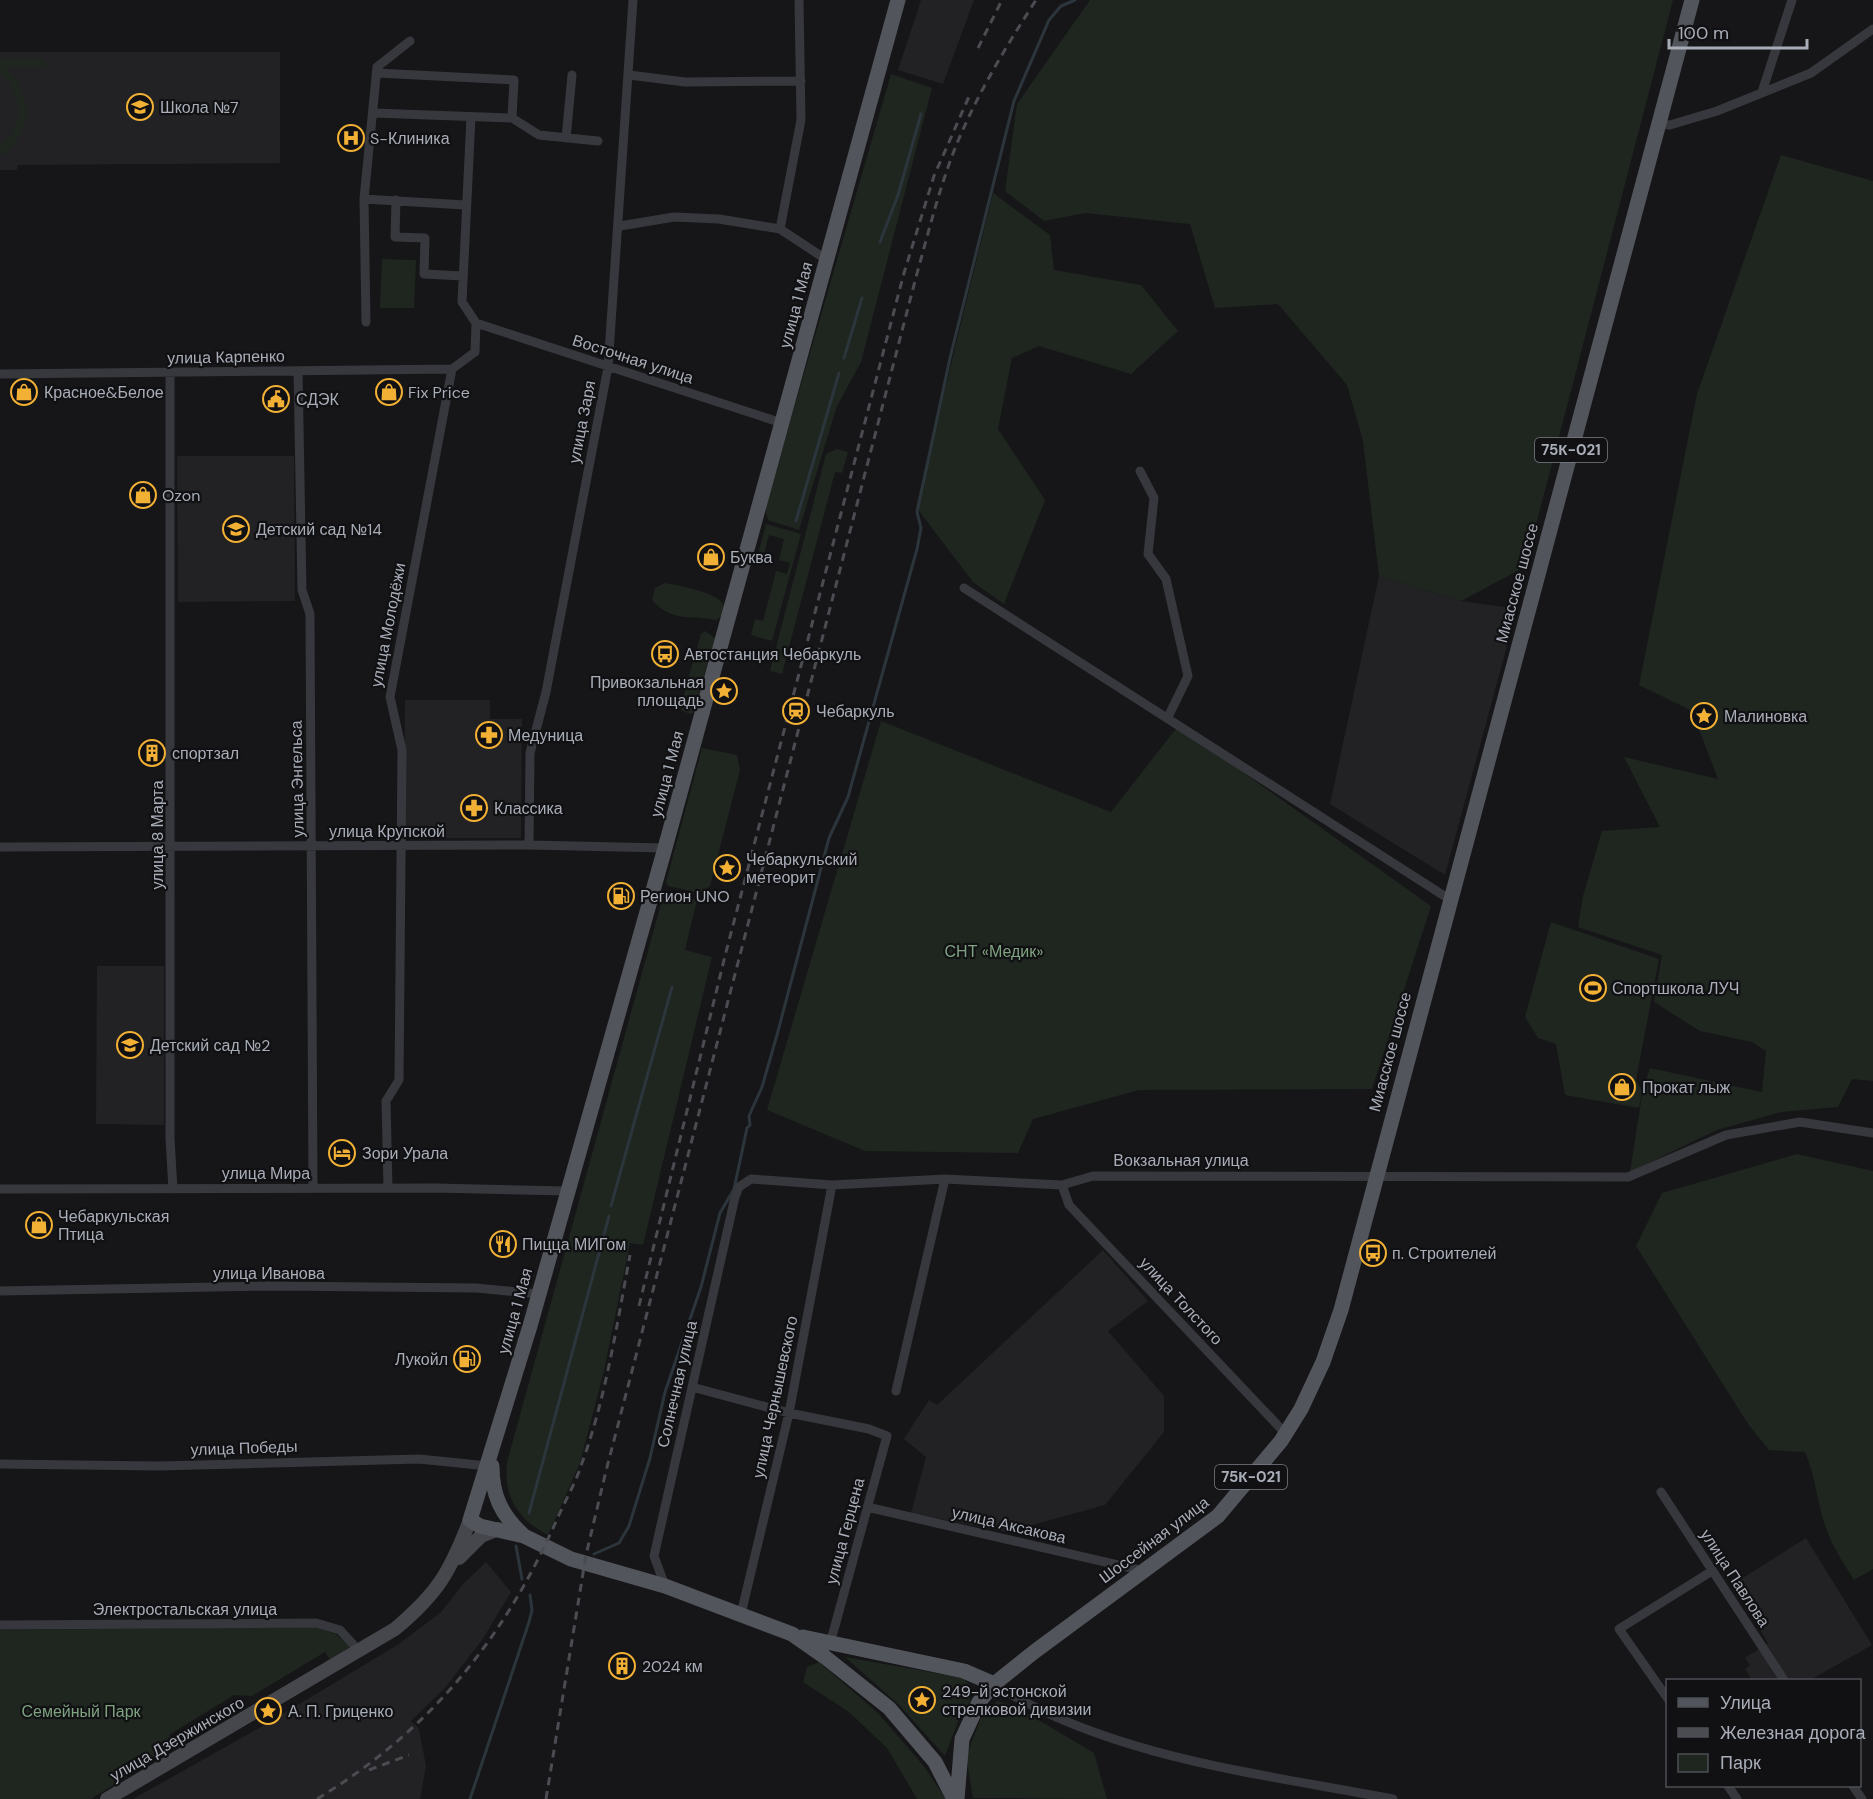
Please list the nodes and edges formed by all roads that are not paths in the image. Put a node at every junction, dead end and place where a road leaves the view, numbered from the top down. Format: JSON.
{"nodes":[{"id":1,"x":633,"y":0,"type":"edge"},
{"id":2,"x":799,"y":0,"type":"edge"},
{"id":3,"x":898,"y":0,"type":"edge"},
{"id":4,"x":1692,"y":0,"type":"edge"},
{"id":5,"x":1792,"y":0,"type":"edge"},
{"id":6,"x":1873,"y":29,"type":"edge"},
{"id":7,"x":410,"y":41,"type":"dead end"},
{"id":8,"x":377,"y":73,"type":"junction"},
{"id":9,"x":572,"y":75,"type":"dead end"},
{"id":10,"x":629,"y":75,"type":"junction"},
{"id":11,"x":801,"y":81,"type":"junction"},
{"id":12,"x":1762,"y":92,"type":"junction"},
{"id":13,"x":374,"y":113,"type":"junction"},
{"id":14,"x":471,"y":117,"type":"junction"},
{"id":15,"x":512,"y":118,"type":"junction"},
{"id":16,"x":1658,"y":124,"type":"junction"},
{"id":17,"x":566,"y":138,"type":"junction"},
{"id":18,"x":598,"y":141,"type":"dead end"},
{"id":19,"x":364,"y":199,"type":"junction"},
{"id":20,"x":396,"y":200,"type":"junction"},
{"id":21,"x":465,"y":205,"type":"junction"},
{"id":22,"x":620,"y":226,"type":"junction"},
{"id":23,"x":780,"y":229,"type":"junction"},
{"id":24,"x":827,"y":260,"type":"junction"},
{"id":25,"x":463,"y":276,"type":"junction"},
{"id":26,"x":366,"y":322,"type":"dead end"},
{"id":27,"x":476,"y":323,"type":"junction"},
{"id":28,"x":608,"y":367,"type":"junction"},
{"id":29,"x":452,"y":369,"type":"junction"},
{"id":30,"x":298,"y":371,"type":"junction"},
{"id":31,"x":170,"y":373,"type":"junction"},
{"id":32,"x":0,"y":374,"type":"edge"},
{"id":33,"x":782,"y":423,"type":"junction"},
{"id":34,"x":1140,"y":471,"type":"dead end"},
{"id":35,"x":964,"y":588,"type":"dead end"},
{"id":36,"x":1168,"y":717,"type":"junction"},
{"id":37,"x":313,"y":845,"type":"junction"},
{"id":38,"x":402,"y":845,"type":"junction"},
{"id":39,"x":529,"y":845,"type":"junction"},
{"id":40,"x":172,"y":846,"type":"junction"},
{"id":41,"x":0,"y":847,"type":"edge"},
{"id":42,"x":665,"y":848,"type":"junction"},
{"id":43,"x":1449,"y":899,"type":"junction"},
{"id":44,"x":1873,"y":1133,"type":"edge"},
{"id":45,"x":1376,"y":1175,"type":"junction"},
{"id":46,"x":945,"y":1179,"type":"junction"},
{"id":47,"x":832,"y":1185,"type":"junction"},
{"id":48,"x":1062,"y":1185,"type":"junction"},
{"id":49,"x":739,"y":1187,"type":"joint"},
{"id":50,"x":313,"y":1188,"type":"junction"},
{"id":51,"x":388,"y":1188,"type":"junction"},
{"id":52,"x":0,"y":1189,"type":"edge"},
{"id":53,"x":172,"y":1189,"type":"junction"},
{"id":54,"x":567,"y":1191,"type":"junction"},
{"id":55,"x":0,"y":1291,"type":"edge"},
{"id":56,"x":539,"y":1293,"type":"junction"},
{"id":57,"x":692,"y":1387,"type":"junction"},
{"id":58,"x":896,"y":1390,"type":"dead end"},
{"id":59,"x":789,"y":1413,"type":"junction"},
{"id":60,"x":1286,"y":1434,"type":"junction"},
{"id":61,"x":490,"y":1460,"type":"junction"},
{"id":62,"x":0,"y":1464,"type":"edge"},
{"id":63,"x":1661,"y":1492,"type":"dead end"},
{"id":64,"x":475,"y":1504,"type":"junction"},
{"id":65,"x":867,"y":1508,"type":"junction"},
{"id":66,"x":502,"y":1513,"type":"junction"},
{"id":67,"x":470,"y":1520,"type":"junction"},
{"id":68,"x":498,"y":1530,"type":"junction"},
{"id":69,"x":524,"y":1536,"type":"junction"},
{"id":70,"x":450,"y":1569,"type":"junction"},
{"id":71,"x":1144,"y":1571,"type":"junction"},
{"id":72,"x":1712,"y":1571,"type":"junction"},
{"id":73,"x":665,"y":1586,"type":"junction"},
{"id":74,"x":741,"y":1614,"type":"junction"},
{"id":75,"x":0,"y":1625,"type":"edge"},
{"id":76,"x":792,"y":1634,"type":"junction"},
{"id":77,"x":830,"y":1644,"type":"junction"},
{"id":78,"x":359,"y":1651,"type":"junction"},
{"id":79,"x":1783,"y":1679,"type":"edge"},
{"id":80,"x":994,"y":1684,"type":"junction"},
{"id":81,"x":1666,"y":1696,"type":"edge"},
{"id":82,"x":107,"y":1799,"type":"edge"},
{"id":83,"x":955,"y":1799,"type":"edge"},
{"id":84,"x":1394,"y":1799,"type":"edge"}],
"edges":[{"from":1,"to":10,"type":"street","name":"улица Заря"},
{"from":2,"to":11,"type":"street"},
{"from":3,"to":24,"type":"main road","name":"улица 1 Мая"},
{"from":4,"to":16,"type":"main road","name":"Миасское шоссе","number":"75К-021"},
{"from":5,"to":12,"type":"street"},
{"from":6,"to":12,"type":"street"},
{"from":7,"to":8,"type":"street"},
{"from":8,"to":13,"type":"street"},
{"from":8,"to":15,"type":"street"},
{"from":9,"to":17,"type":"street"},
{"from":10,"to":11,"type":"street"},
{"from":10,"to":22,"type":"street","name":"улица Заря"},
{"from":11,"to":23,"type":"street"},
{"from":12,"to":16,"type":"street"},
{"from":13,"to":14,"type":"street"},
{"from":13,"to":19,"type":"street"},
{"from":14,"to":15,"type":"street"},
{"from":14,"to":21,"type":"street"},
{"from":15,"to":17,"type":"street"},
{"from":16,"to":43,"type":"main road","name":"Миасское шоссе","number":"75К-021"},
{"from":17,"to":18,"type":"street"},
{"from":19,"to":20,"type":"street"},
{"from":19,"to":26,"type":"street"},
{"from":20,"to":21,"type":"street"},
{"from":20,"to":25,"type":"street"},
{"from":21,"to":25,"type":"street"},
{"from":22,"to":23,"type":"street"},
{"from":22,"to":28,"type":"street","name":"улица Заря"},
{"from":23,"to":24,"type":"street"},
{"from":24,"to":33,"type":"main road","name":"улица 1 Мая"},
{"from":25,"to":27,"type":"street"},
{"from":27,"to":28,"type":"street","name":"Восточная улица"},
{"from":27,"to":29,"type":"street"},
{"from":28,"to":33,"type":"street","name":"Восточная улица"},
{"from":28,"to":39,"type":"street","name":"улица Заря"},
{"from":29,"to":30,"type":"street","name":"улица Карпенко"},
{"from":29,"to":38,"type":"street","name":"улица Молодёжи"},
{"from":30,"to":31,"type":"street","name":"улица Карпенко"},
{"from":30,"to":37,"type":"street","name":"улица Энгельса"},
{"from":31,"to":32,"type":"street","name":"улица Карпенко"},
{"from":31,"to":40,"type":"street","name":"улица 8 Марта"},
{"from":33,"to":42,"type":"main road","name":"улица 1 Мая"},
{"from":34,"to":36,"type":"street"},
{"from":35,"to":36,"type":"street"},
{"from":36,"to":43,"type":"street"},
{"from":37,"to":38,"type":"street","name":"улица Крупской"},
{"from":37,"to":40,"type":"street","name":"улица Крупской"},
{"from":37,"to":50,"type":"street","name":"улица Энгельса"},
{"from":38,"to":39,"type":"street","name":"улица Крупской"},
{"from":38,"to":51,"type":"street","name":"улица Молодёжи"},
{"from":39,"to":42,"type":"street","name":"улица Крупской"},
{"from":40,"to":41,"type":"street","name":"улица Крупской"},
{"from":40,"to":53,"type":"street","name":"улица 8 Марта"},
{"from":42,"to":54,"type":"main road","name":"улица 1 Мая"},
{"from":43,"to":45,"type":"main road","name":"Миасское шоссе","number":"75К-021"},
{"from":44,"to":45,"type":"street","name":"Вокзальная улица"},
{"from":45,"to":48,"type":"street","name":"Вокзальная улица"},
{"from":45,"to":60,"type":"main road","name":"Шоссейная улица","number":"75К-021"},
{"from":46,"to":47,"type":"street","name":"Вокзальная улица"},
{"from":46,"to":48,"type":"street","name":"Вокзальная улица"},
{"from":46,"to":58,"type":"street"},
{"from":47,"to":49,"type":"street","name":"Вокзальная улица"},
{"from":47,"to":59,"type":"street","name":"улица Чернышевского"},
{"from":48,"to":60,"type":"street","name":"улица Толстого"},
{"from":49,"to":57,"type":"street","name":"Солнечная улица"},
{"from":50,"to":51,"type":"street","name":"улица Мира"},
{"from":50,"to":53,"type":"street","name":"улица Мира"},
{"from":51,"to":54,"type":"street","name":"улица Мира"},
{"from":52,"to":53,"type":"street","name":"улица Мира"},
{"from":54,"to":56,"type":"main road","name":"улица 1 Мая"},
{"from":55,"to":56,"type":"street","name":"улица Иванова"},
{"from":56,"to":61,"type":"main road","name":"улица 1 Мая"},
{"from":57,"to":59,"type":"street"},
{"from":57,"to":73,"type":"street","name":"Солнечная улица"},
{"from":59,"to":65,"type":"street","name":"улица Герцена"},
{"from":59,"to":74,"type":"street","name":"улица Чернышевского"},
{"from":60,"to":71,"type":"main road","name":"Шоссейная улица","number":"75К-021"},
{"from":61,"to":62,"type":"street","name":"улица Победы"},
{"from":61,"to":64,"type":"main road","name":"улица 1 Мая"},
{"from":61,"to":66,"type":"main road"},
{"from":63,"to":72,"type":"street","name":"улица Павлова"},
{"from":64,"to":66,"type":"main road"},
{"from":64,"to":67,"type":"main road","name":"улица 1 Мая"},
{"from":65,"to":71,"type":"street","name":"улица Аксакова"},
{"from":65,"to":77,"type":"street","name":"улица Герцена"},
{"from":66,"to":69,"type":"main road"},
{"from":67,"to":68,"type":"main road"},
{"from":67,"to":70,"type":"main road","name":"улица Дзержинского"},
{"from":68,"to":69,"type":"main road"},
{"from":68,"to":70,"type":"main road"},
{"from":69,"to":73,"type":"main road"},
{"from":70,"to":78,"type":"main road","name":"улица Дзержинского"},
{"from":71,"to":80,"type":"main road","name":"Шоссейная улица","number":"75К-021"},
{"from":72,"to":79,"type":"street","name":"улица Павлова"},
{"from":72,"to":81,"type":"street"},
{"from":73,"to":74,"type":"main road"},
{"from":74,"to":76,"type":"main road"},
{"from":75,"to":78,"type":"street","name":"Электростальская улица"},
{"from":76,"to":77,"type":"main road"},
{"from":76,"to":83,"type":"main road"},
{"from":77,"to":80,"type":"main road"},
{"from":78,"to":82,"type":"main road","name":"улица Дзержинского"},
{"from":80,"to":83,"type":"main road","name":"Шоссейная улица","number":"75К-021"},
{"from":80,"to":84,"type":"street"}]}
